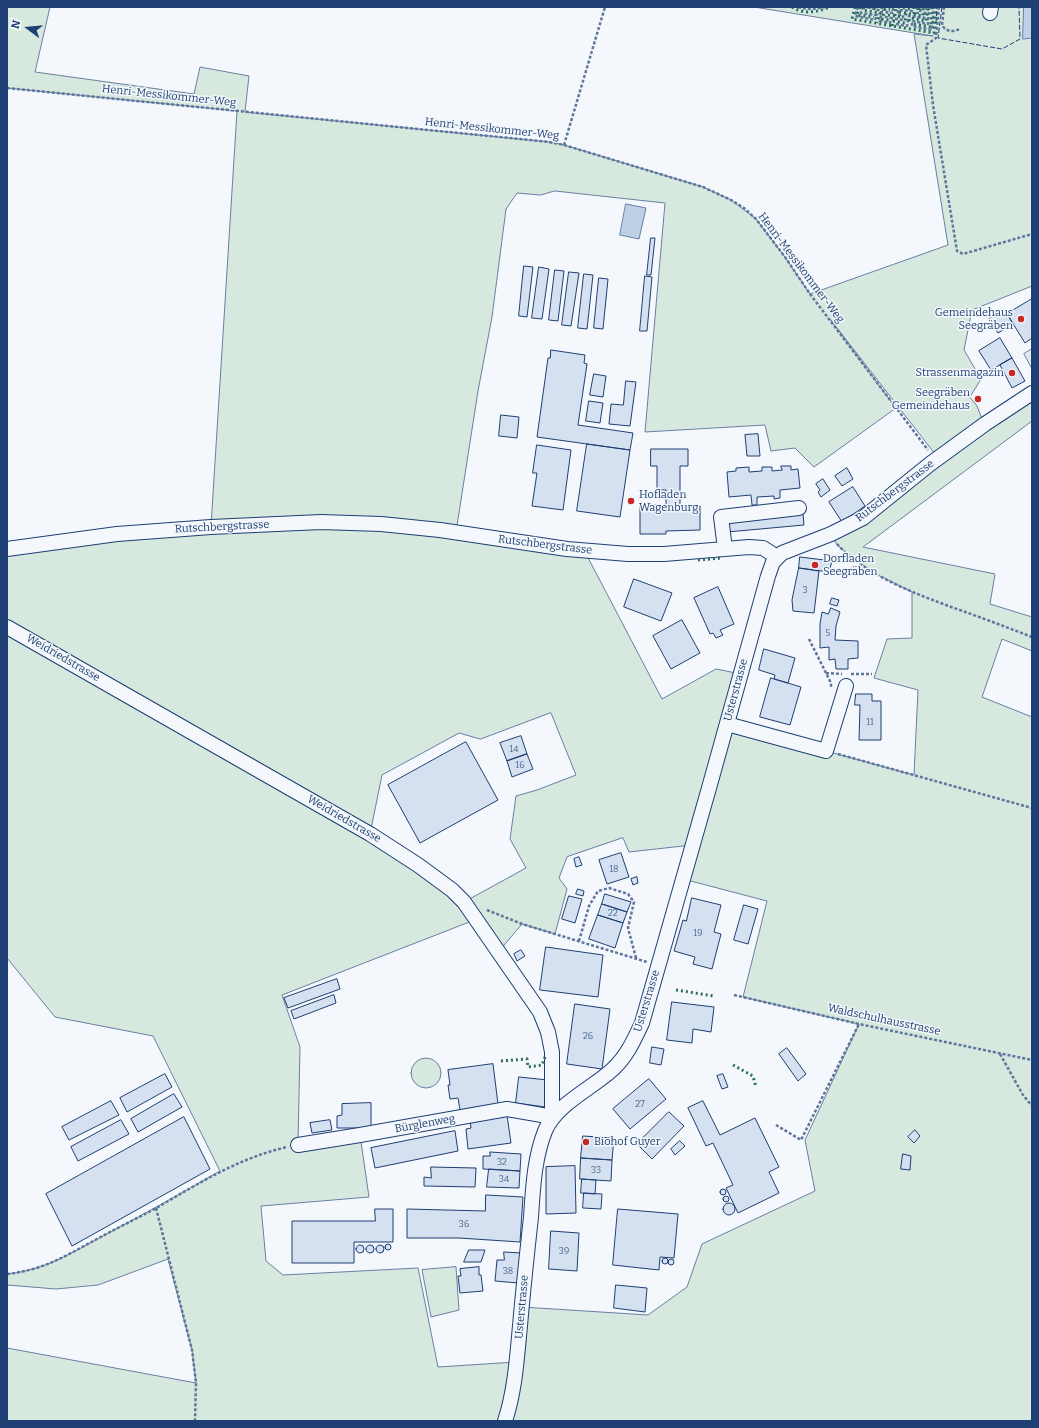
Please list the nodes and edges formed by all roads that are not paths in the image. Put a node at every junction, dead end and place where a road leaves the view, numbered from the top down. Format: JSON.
{"nodes":[{"id":1,"x":1032,"y":393,"type":"edge"},
{"id":2,"x":799,"y":508,"type":"dead end"},
{"id":3,"x":7,"y":549,"type":"edge"},
{"id":4,"x":726,"y":549,"type":"junction"},
{"id":5,"x":777,"y":557,"type":"junction"},
{"id":6,"x":7,"y":627,"type":"edge"},
{"id":7,"x":846,"y":686,"type":"dead end"},
{"id":8,"x":727,"y":724,"type":"junction"},
{"id":9,"x":552,"y":1118,"type":"junction"},
{"id":10,"x":298,"y":1145,"type":"road end"},
{"id":11,"x":505,"y":1421,"type":"edge"}],
"edges":[{"from":1,"to":5,"type":"street","name":"Rutschbergstrasse"},
{"from":2,"to":4,"type":"street"},
{"from":3,"to":4,"type":"street","name":"Rutschbergstrasse"},
{"from":4,"to":5,"type":"street","name":"Rutschbergstrasse"},
{"from":5,"to":8,"type":"street","name":"Usterstrasse"},
{"from":6,"to":9,"type":"street","name":"Weidriedstrasse"},
{"from":7,"to":8,"type":"street"},
{"from":8,"to":9,"type":"street","name":"Usterstrasse"},
{"from":9,"to":10,"type":"street","name":"Bürglenweg"},
{"from":9,"to":11,"type":"street","name":"Usterstrasse"}]}
